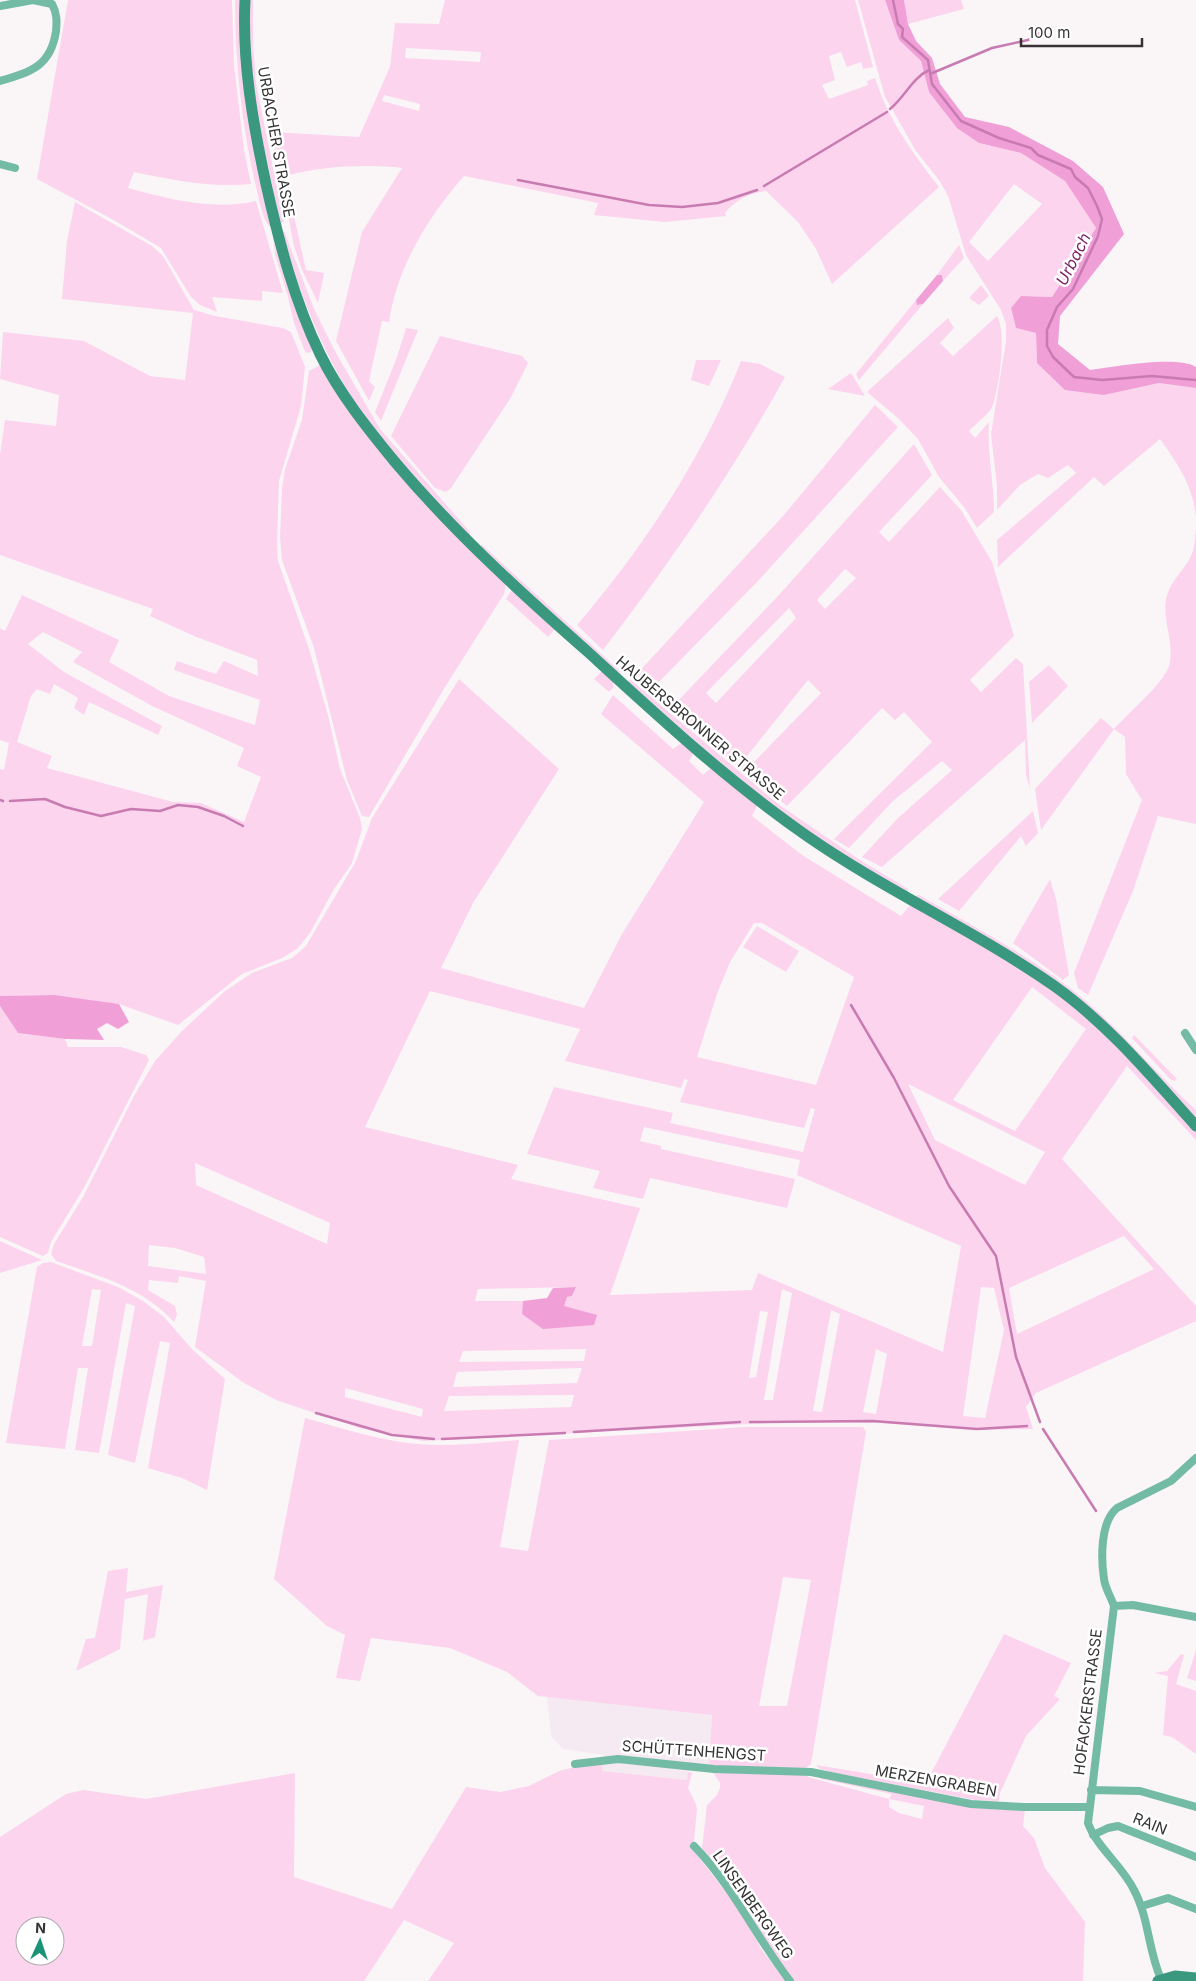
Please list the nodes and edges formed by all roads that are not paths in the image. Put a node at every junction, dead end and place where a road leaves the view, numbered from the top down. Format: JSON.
{"nodes":[{"id":1,"x":33,"y":0,"type":"edge"},
{"id":2,"x":245,"y":0,"type":"edge"},
{"id":3,"x":0,"y":6,"type":"edge"},
{"id":4,"x":0,"y":81,"type":"edge"},
{"id":5,"x":0,"y":164,"type":"edge"},
{"id":6,"x":15,"y":168,"type":"dead end"},
{"id":7,"x":293,"y":286,"type":"joint"},
{"id":8,"x":1185,"y":1033,"type":"dead end"},
{"id":9,"x":1196,"y":1050,"type":"edge"},
{"id":10,"x":1196,"y":1126,"type":"edge"},
{"id":11,"x":1196,"y":1458,"type":"edge"},
{"id":12,"x":1114,"y":1606,"type":"junction"},
{"id":13,"x":1196,"y":1617,"type":"edge"},
{"id":14,"x":575,"y":1764,"type":"dead end"},
{"id":15,"x":811,"y":1772,"type":"joint"},
{"id":16,"x":1091,"y":1790,"type":"junction"},
{"id":17,"x":1088,"y":1807,"type":"junction"},
{"id":18,"x":1196,"y":1807,"type":"edge"},
{"id":19,"x":1093,"y":1835,"type":"junction"},
{"id":20,"x":694,"y":1846,"type":"dead end"},
{"id":21,"x":1196,"y":1857,"type":"edge"},
{"id":22,"x":1142,"y":1906,"type":"junction"},
{"id":23,"x":1196,"y":1909,"type":"edge"},
{"id":24,"x":1196,"y":1978,"type":"edge"},
{"id":25,"x":1159,"y":1980,"type":"edge"},
{"id":26,"x":790,"y":1981,"type":"edge"}],
"edges":[{"from":1,"to":3,"type":"street"},
{"from":1,"to":4,"type":"street"},
{"from":2,"to":7,"type":"street","name":"URBACHER STRASSE"},
{"from":5,"to":6,"type":"street"},
{"from":7,"to":10,"type":"street","name":"HAUBERSBRONNER STRASSE"},
{"from":8,"to":9,"type":"street"},
{"from":11,"to":12,"type":"street","name":"HOFACKERSTRASSE"},
{"from":12,"to":13,"type":"street"},
{"from":12,"to":16,"type":"street","name":"HOFACKERSTRASSE"},
{"from":14,"to":15,"type":"street","name":"SCHÜTTENHENGST"},
{"from":15,"to":17,"type":"street","name":"MERZENGRABEN"},
{"from":16,"to":17,"type":"street","name":"HOFACKERSTRASSE"},
{"from":16,"to":18,"type":"street"},
{"from":17,"to":19,"type":"street","name":"HOFACKERSTRASSE"},
{"from":19,"to":21,"type":"street","name":"RAIN"},
{"from":19,"to":22,"type":"street","name":"HOFACKERSTRASSE"},
{"from":20,"to":26,"type":"street","name":"LINSENBERGWEG"},
{"from":22,"to":23,"type":"street"},
{"from":22,"to":25,"type":"street","name":"HOFACKERSTRASSE"},
{"from":24,"to":25,"type":"street"}]}
